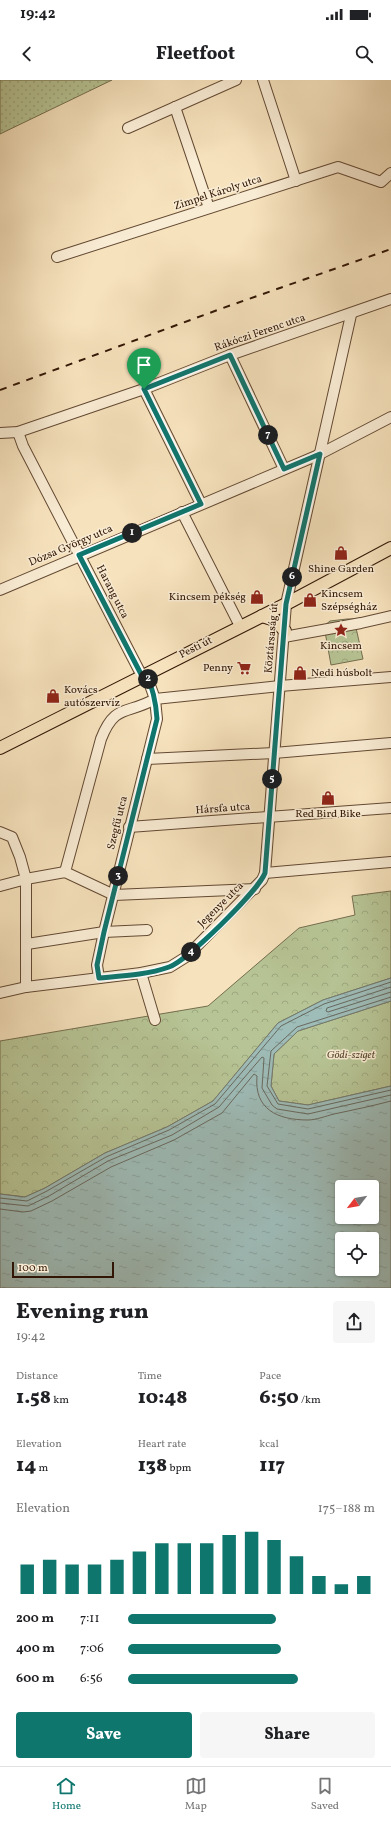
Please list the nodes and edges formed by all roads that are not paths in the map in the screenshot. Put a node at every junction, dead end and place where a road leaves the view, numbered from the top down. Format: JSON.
{"nodes":[{"id":1,"x":236,"y":80,"type":"edge"},
{"id":2,"x":263,"y":80,"type":"edge"},
{"id":3,"x":175,"y":107,"type":"junction"},
{"id":4,"x":128,"y":128,"type":"dead end"},
{"id":5,"x":388,"y":176,"type":"edge"},
{"id":6,"x":296,"y":181,"type":"junction"},
{"id":7,"x":209,"y":208,"type":"junction"},
{"id":8,"x":57,"y":257,"type":"dead end"},
{"id":9,"x":391,"y":299,"type":"edge"},
{"id":10,"x":351,"y":315,"type":"junction"},
{"id":11,"x":230,"y":355,"type":"junction"},
{"id":12,"x":144,"y":389,"type":"junction"},
{"id":13,"x":391,"y":417,"type":"edge"},
{"id":14,"x":18,"y":432,"type":"junction"},
{"id":15,"x":0,"y":433,"type":"edge"},
{"id":16,"x":320,"y":454,"type":"junction"},
{"id":17,"x":284,"y":469,"type":"junction"},
{"id":18,"x":201,"y":504,"type":"junction"},
{"id":19,"x":182,"y":512,"type":"junction"},
{"id":20,"x":391,"y":548,"type":"edge"},
{"id":21,"x":79,"y":555,"type":"junction"},
{"id":22,"x":0,"y":590,"type":"edge"},
{"id":23,"x":286,"y":604,"type":"junction"},
{"id":24,"x":262,"y":616,"type":"junction"},
{"id":25,"x":391,"y":616,"type":"edge"},
{"id":26,"x":240,"y":626,"type":"junction"},
{"id":27,"x":285,"y":634,"type":"junction"},
{"id":28,"x":144,"y":675,"type":"junction"},
{"id":29,"x":391,"y":677,"type":"edge"},
{"id":30,"x":280,"y":686,"type":"junction"},
{"id":31,"x":155,"y":699,"type":"junction"},
{"id":32,"x":391,"y":743,"type":"edge"},
{"id":33,"x":0,"y":748,"type":"edge"},
{"id":34,"x":274,"y":753,"type":"junction"},
{"id":35,"x":147,"y":759,"type":"junction"},
{"id":36,"x":391,"y":808,"type":"edge"},
{"id":37,"x":269,"y":818,"type":"junction"},
{"id":38,"x":129,"y":828,"type":"junction"},
{"id":39,"x":0,"y":832,"type":"edge"},
{"id":40,"x":391,"y":862,"type":"edge"},
{"id":41,"x":65,"y":872,"type":"junction"},
{"id":42,"x":265,"y":873,"type":"junction"},
{"id":43,"x":26,"y":879,"type":"junction"},
{"id":44,"x":0,"y":886,"type":"edge"},
{"id":45,"x":255,"y":889,"type":"junction"},
{"id":46,"x":114,"y":896,"type":"junction"},
{"id":47,"x":147,"y":930,"type":"dead end"},
{"id":48,"x":104,"y":932,"type":"junction"},
{"id":49,"x":27,"y":944,"type":"junction"},
{"id":50,"x":141,"y":973,"type":"junction"},
{"id":51,"x":99,"y":978,"type":"junction"},
{"id":52,"x":26,"y":987,"type":"junction"},
{"id":53,"x":0,"y":993,"type":"edge"},
{"id":54,"x":155,"y":1020,"type":"dead end"}],
"edges":[{"from":1,"to":3,"type":"street"},
{"from":2,"to":6,"type":"street"},
{"from":3,"to":4,"type":"street"},
{"from":3,"to":7,"type":"street"},
{"from":5,"to":6,"type":"street","name":"Zimpel Károly utca"},
{"from":6,"to":7,"type":"street","name":"Zimpel Károly utca"},
{"from":7,"to":8,"type":"street","name":"Zimpel Károly utca"},
{"from":9,"to":10,"type":"street","name":"Rákóczi Ferenc utca"},
{"from":10,"to":11,"type":"street","name":"Rákóczi Ferenc utca"},
{"from":10,"to":16,"type":"street","name":"Köztársaság út"},
{"from":11,"to":12,"type":"street","name":"Rákóczi Ferenc utca"},
{"from":11,"to":17,"type":"street"},
{"from":12,"to":14,"type":"street","name":"Rákóczi Ferenc utca"},
{"from":12,"to":18,"type":"street"},
{"from":13,"to":16,"type":"street","name":"Dózsa György utca"},
{"from":14,"to":15,"type":"street","name":"Rákóczi Ferenc utca"},
{"from":14,"to":21,"type":"street","name":"Harang utca"},
{"from":16,"to":17,"type":"street","name":"Dózsa György utca"},
{"from":16,"to":23,"type":"street","name":"Köztársaság út"},
{"from":17,"to":18,"type":"street","name":"Dózsa György utca"},
{"from":18,"to":19,"type":"street","name":"Dózsa György utca"},
{"from":19,"to":21,"type":"street","name":"Dózsa György utca"},
{"from":19,"to":26,"type":"street"},
{"from":20,"to":23,"type":"main road","name":"Pesti út"},
{"from":21,"to":22,"type":"street","name":"Dózsa György utca"},
{"from":21,"to":28,"type":"street","name":"Harang utca"},
{"from":23,"to":24,"type":"main road","name":"Pesti út"},
{"from":23,"to":27,"type":"street","name":"Köztársaság út"},
{"from":24,"to":26,"type":"main road","name":"Pesti út"},
{"from":24,"to":27,"type":"main road"},
{"from":25,"to":27,"type":"street"},
{"from":26,"to":28,"type":"main road","name":"Pesti út"},
{"from":27,"to":30,"type":"street","name":"Köztársaság út"},
{"from":28,"to":31,"type":"street","name":"Szegfű utca"},
{"from":28,"to":33,"type":"main road","name":"Pesti út"},
{"from":29,"to":30,"type":"street"},
{"from":30,"to":31,"type":"street"},
{"from":30,"to":34,"type":"street","name":"Köztársaság út"},
{"from":31,"to":35,"type":"street","name":"Szegfű utca"},
{"from":31,"to":41,"type":"street"},
{"from":32,"to":34,"type":"street"},
{"from":34,"to":35,"type":"street"},
{"from":34,"to":37,"type":"street","name":"Köztársaság út"},
{"from":35,"to":38,"type":"street","name":"Szegfű utca"},
{"from":36,"to":37,"type":"street","name":"Hársfa utca"},
{"from":37,"to":38,"type":"street","name":"Hársfa utca"},
{"from":37,"to":42,"type":"street","name":"Köztársaság út"},
{"from":38,"to":46,"type":"street","name":"Szegfű utca"},
{"from":39,"to":43,"type":"street"},
{"from":40,"to":42,"type":"street"},
{"from":41,"to":43,"type":"street"},
{"from":41,"to":46,"type":"street"},
{"from":42,"to":45,"type":"street","name":"Jegenye utca"},
{"from":43,"to":44,"type":"street"},
{"from":43,"to":49,"type":"street"},
{"from":45,"to":46,"type":"street"},
{"from":45,"to":50,"type":"street","name":"Jegenye utca"},
{"from":46,"to":48,"type":"street","name":"Szegfű utca"},
{"from":47,"to":48,"type":"street"},
{"from":48,"to":49,"type":"street"},
{"from":48,"to":51,"type":"street","name":"Szegfű utca"},
{"from":49,"to":52,"type":"street"},
{"from":50,"to":51,"type":"street","name":"Jegenye utca"},
{"from":50,"to":54,"type":"street"},
{"from":51,"to":52,"type":"street","name":"Jegenye utca"},
{"from":52,"to":53,"type":"street","name":"Jegenye utca"}]}
